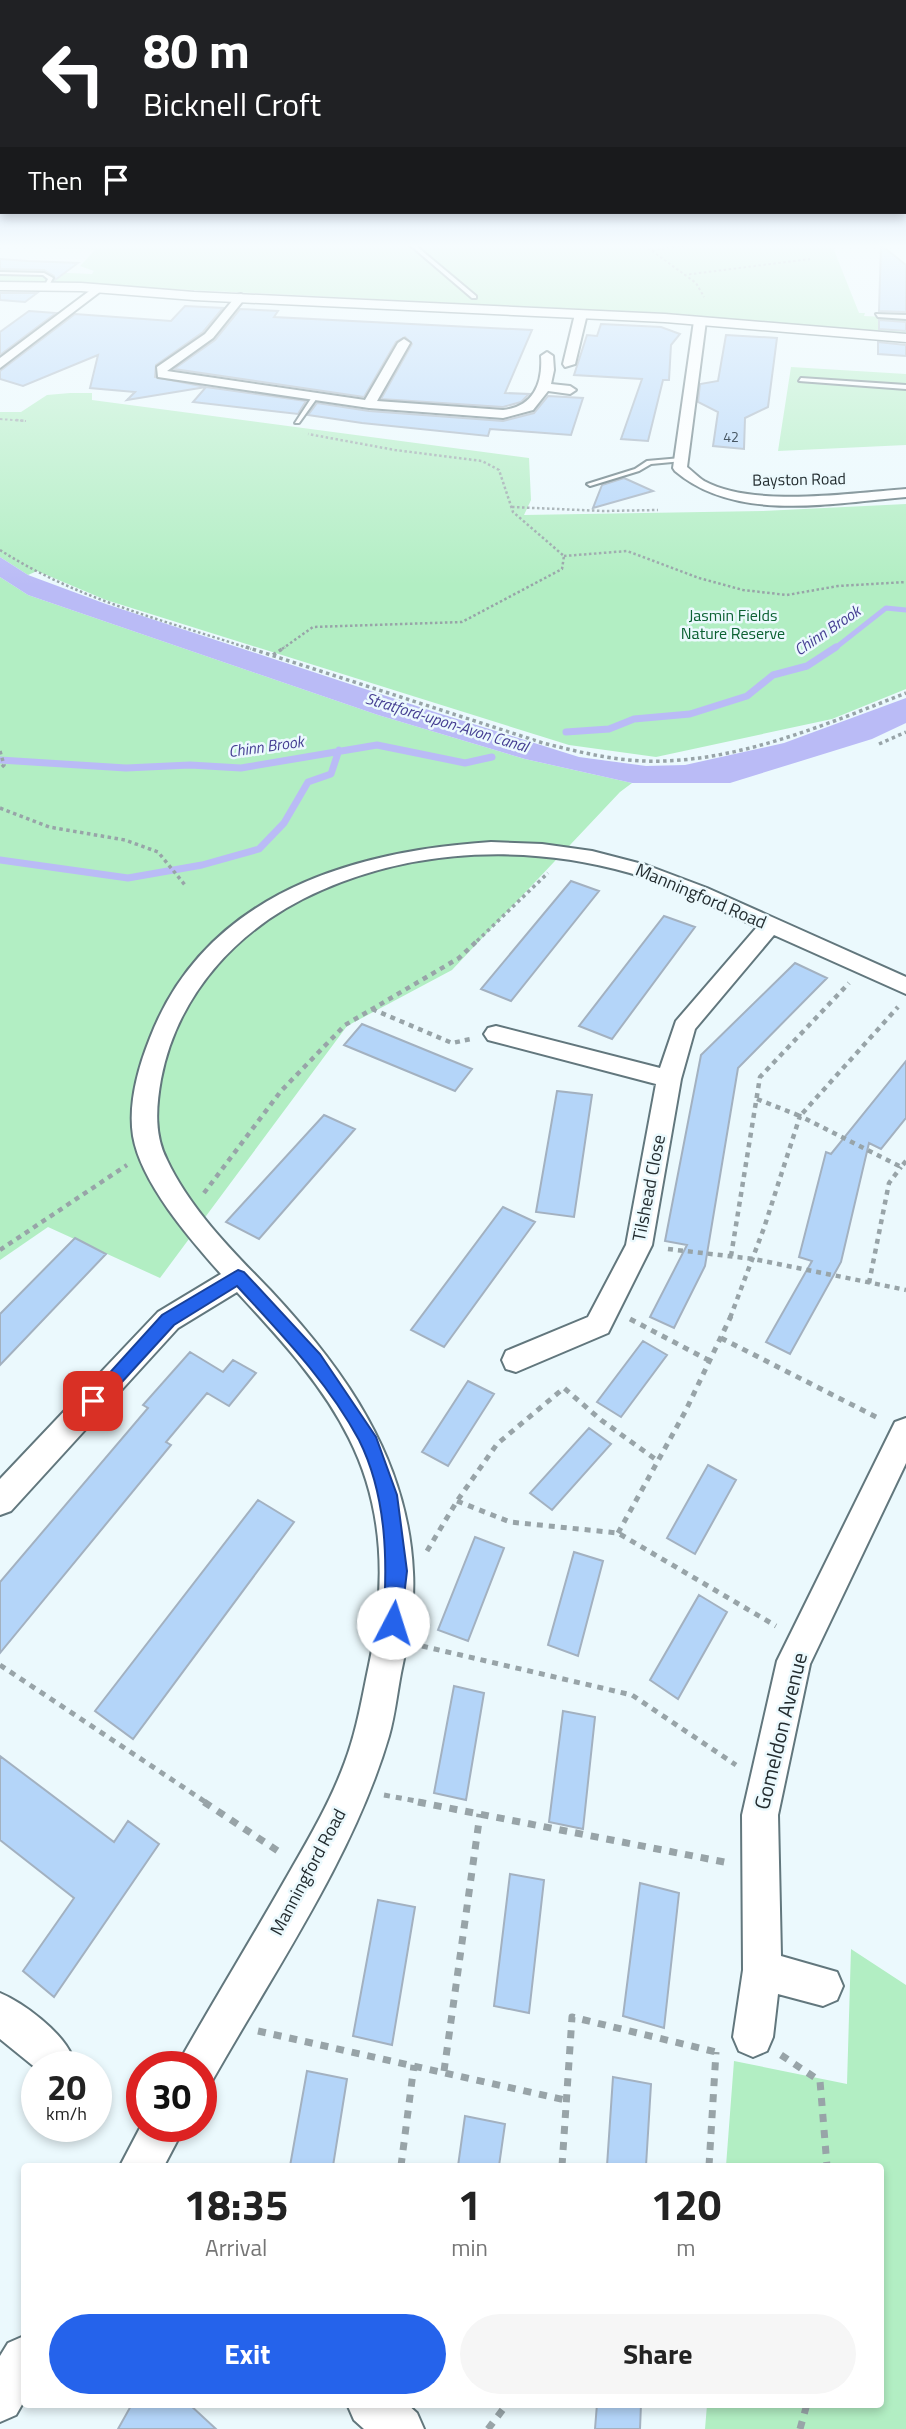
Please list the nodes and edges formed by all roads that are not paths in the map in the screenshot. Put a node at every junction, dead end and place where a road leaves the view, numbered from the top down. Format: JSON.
{"nodes":[{"id":1,"x":175,"y":358,"type":"edge"},
{"id":2,"x":395,"y":358,"type":"edge"},
{"id":3,"x":547,"y":358,"type":"edge"},
{"id":4,"x":570,"y":358,"type":"edge"},
{"id":5,"x":695,"y":358,"type":"edge"},
{"id":6,"x":569,"y":364,"type":"dead end"},
{"id":7,"x":800,"y":380,"type":"dead end"},
{"id":8,"x":544,"y":387,"type":"junction"},
{"id":9,"x":906,"y":387,"type":"edge"},
{"id":10,"x":570,"y":390,"type":"dead end"},
{"id":11,"x":314,"y":398,"type":"junction"},
{"id":12,"x":369,"y":404,"type":"junction"},
{"id":13,"x":297,"y":422,"type":"road end"},
{"id":14,"x":681,"y":460,"type":"junction"},
{"id":15,"x":590,"y":484,"type":"dead end"},
{"id":16,"x":906,"y":493,"type":"edge"},
{"id":17,"x":771,"y":925,"type":"junction"},
{"id":18,"x":906,"y":986,"type":"edge"},
{"id":19,"x":496,"y":1034,"type":"road end"},
{"id":20,"x":669,"y":1079,"type":"junction"},
{"id":21,"x":238,"y":1277,"type":"junction"},
{"id":22,"x":516,"y":1360,"type":"dead end"},
{"id":23,"x":906,"y":1432,"type":"edge"},
{"id":24,"x":0,"y":1501,"type":"edge"},
{"id":25,"x":762,"y":1970,"type":"junction"},
{"id":26,"x":824,"y":1986,"type":"dead end"},
{"id":27,"x":0,"y":2013,"type":"edge"},
{"id":28,"x":753,"y":2037,"type":"road end"},
{"id":29,"x":46,"y":2051,"type":"edge"},
{"id":30,"x":207,"y":2051,"type":"edge"},
{"id":31,"x":155,"y":2142,"type":"edge"},
{"id":32,"x":143,"y":2163,"type":"edge"},
{"id":33,"x":21,"y":2364,"type":"edge"},
{"id":34,"x":0,"y":2399,"type":"edge"},
{"id":35,"x":375,"y":2408,"type":"edge"},
{"id":36,"x":401,"y":2429,"type":"edge"}],
"edges":[{"from":1,"to":11,"type":"street"},
{"from":2,"to":12,"type":"street"},
{"from":3,"to":8,"type":"street"},
{"from":4,"to":6,"type":"street"},
{"from":5,"to":14,"type":"street"},
{"from":7,"to":9,"type":"lane"},
{"from":8,"to":10,"type":"street"},
{"from":8,"to":12,"type":"street"},
{"from":11,"to":12,"type":"street"},
{"from":11,"to":13,"type":"lane"},
{"from":14,"to":15,"type":"lane"},
{"from":14,"to":16,"type":"street","name":"Bayston Road"},
{"from":17,"to":18,"type":"street","name":"Manningford Road"},
{"from":17,"to":20,"type":"street","name":"Tilshead Close"},
{"from":17,"to":21,"type":"street","name":"Manningford Road"},
{"from":19,"to":20,"type":"street"},
{"from":20,"to":22,"type":"street","name":"Tilshead Close"},
{"from":21,"to":24,"type":"street"},
{"from":21,"to":30,"type":"street","name":"Manningford Road"},
{"from":23,"to":25,"type":"street","name":"Gomeldon Avenue"},
{"from":25,"to":26,"type":"street"},
{"from":25,"to":28,"type":"street"},
{"from":27,"to":29,"type":"street"},
{"from":31,"to":32,"type":"street"},
{"from":33,"to":34,"type":"street"},
{"from":35,"to":36,"type":"street"}]}
